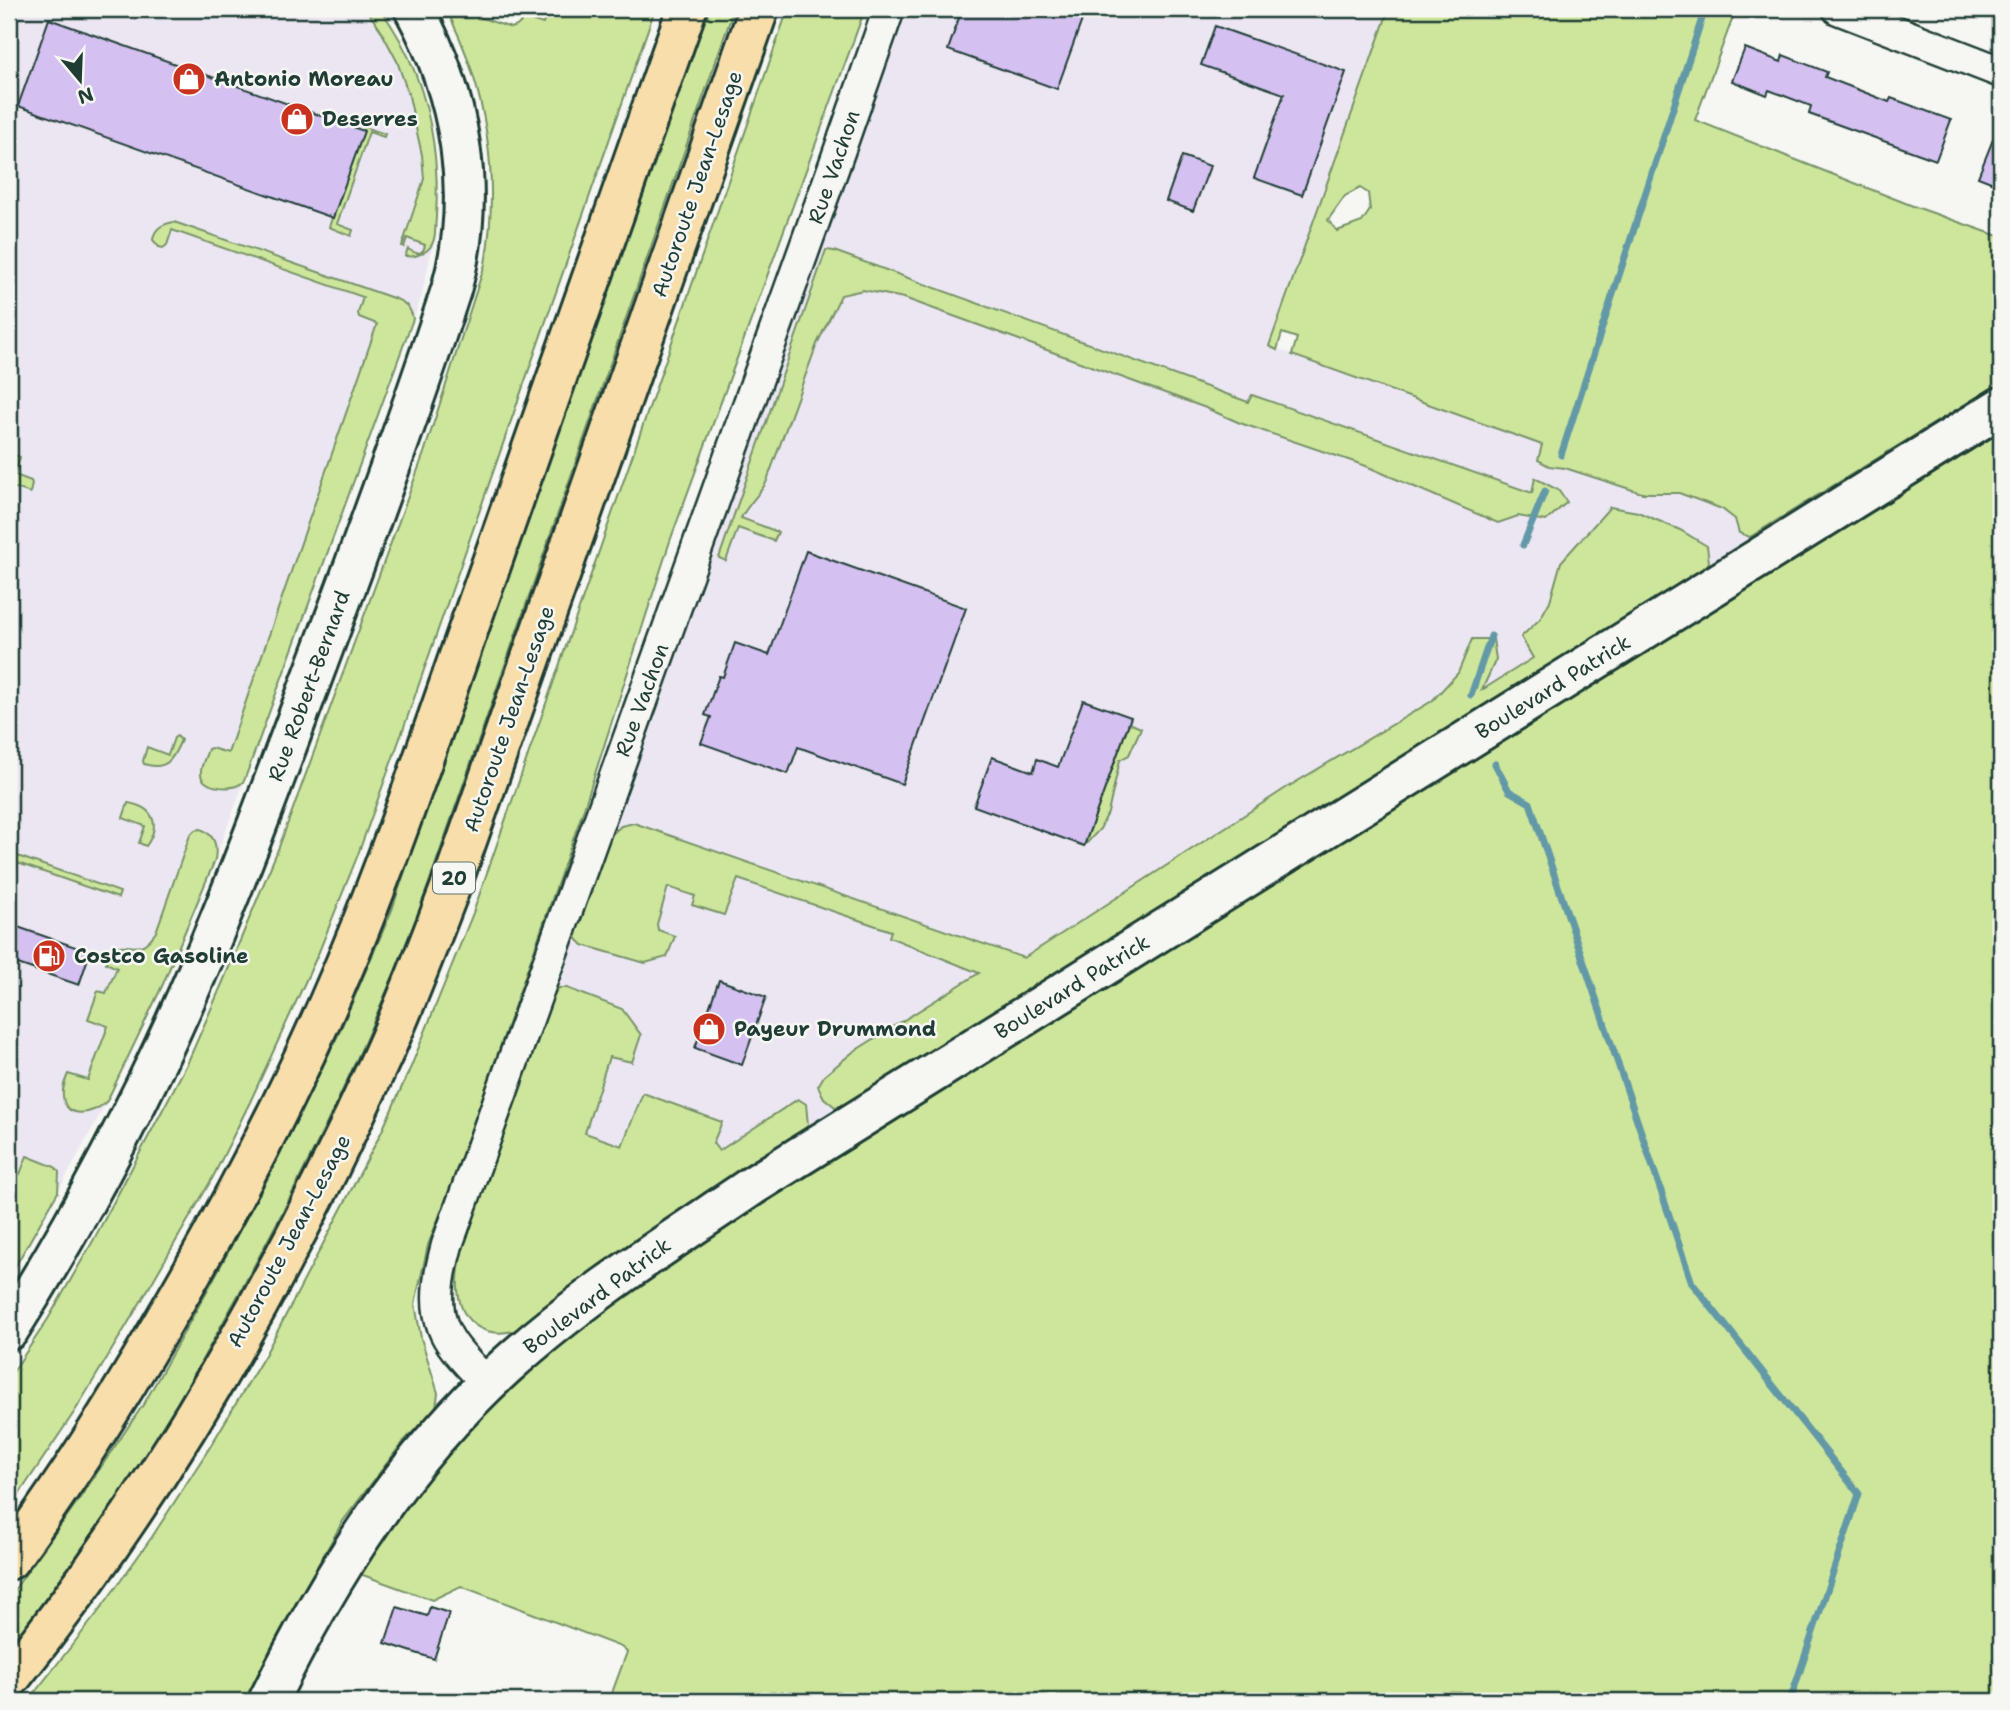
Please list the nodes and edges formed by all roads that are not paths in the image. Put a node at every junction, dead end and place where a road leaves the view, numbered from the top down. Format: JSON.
{"nodes":[{"id":1,"x":414,"y":9,"type":"edge"},
{"id":2,"x":687,"y":9,"type":"edge"},
{"id":3,"x":759,"y":9,"type":"edge"},
{"id":4,"x":889,"y":9,"type":"edge"},
{"id":5,"x":1838,"y":9,"type":"edge"},
{"id":6,"x":1868,"y":14,"type":"edge"},
{"id":7,"x":2001,"y":72,"type":"edge"},
{"id":8,"x":2001,"y":407,"type":"edge"},
{"id":9,"x":9,"y":1330,"type":"edge"},
{"id":10,"x":487,"y":1384,"type":"junction"},
{"id":11,"x":9,"y":1560,"type":"edge"},
{"id":12,"x":9,"y":1680,"type":"edge"},
{"id":13,"x":268,"y":1701,"type":"edge"}],
"edges":[{"from":1,"to":9,"type":"street","name":"Rue Robert-Bernard"},
{"from":2,"to":11,"type":"highway"},
{"from":3,"to":12,"type":"highway","name":"Autoroute Jean-Lesage","number":"20"},
{"from":4,"to":10,"type":"street","name":"Rue Vachon"},
{"from":5,"to":6,"type":"street"},
{"from":6,"to":7,"type":"street"},
{"from":8,"to":10,"type":"street","name":"Boulevard Patrick"},
{"from":10,"to":13,"type":"street","name":"Boulevard Patrick"}]}
